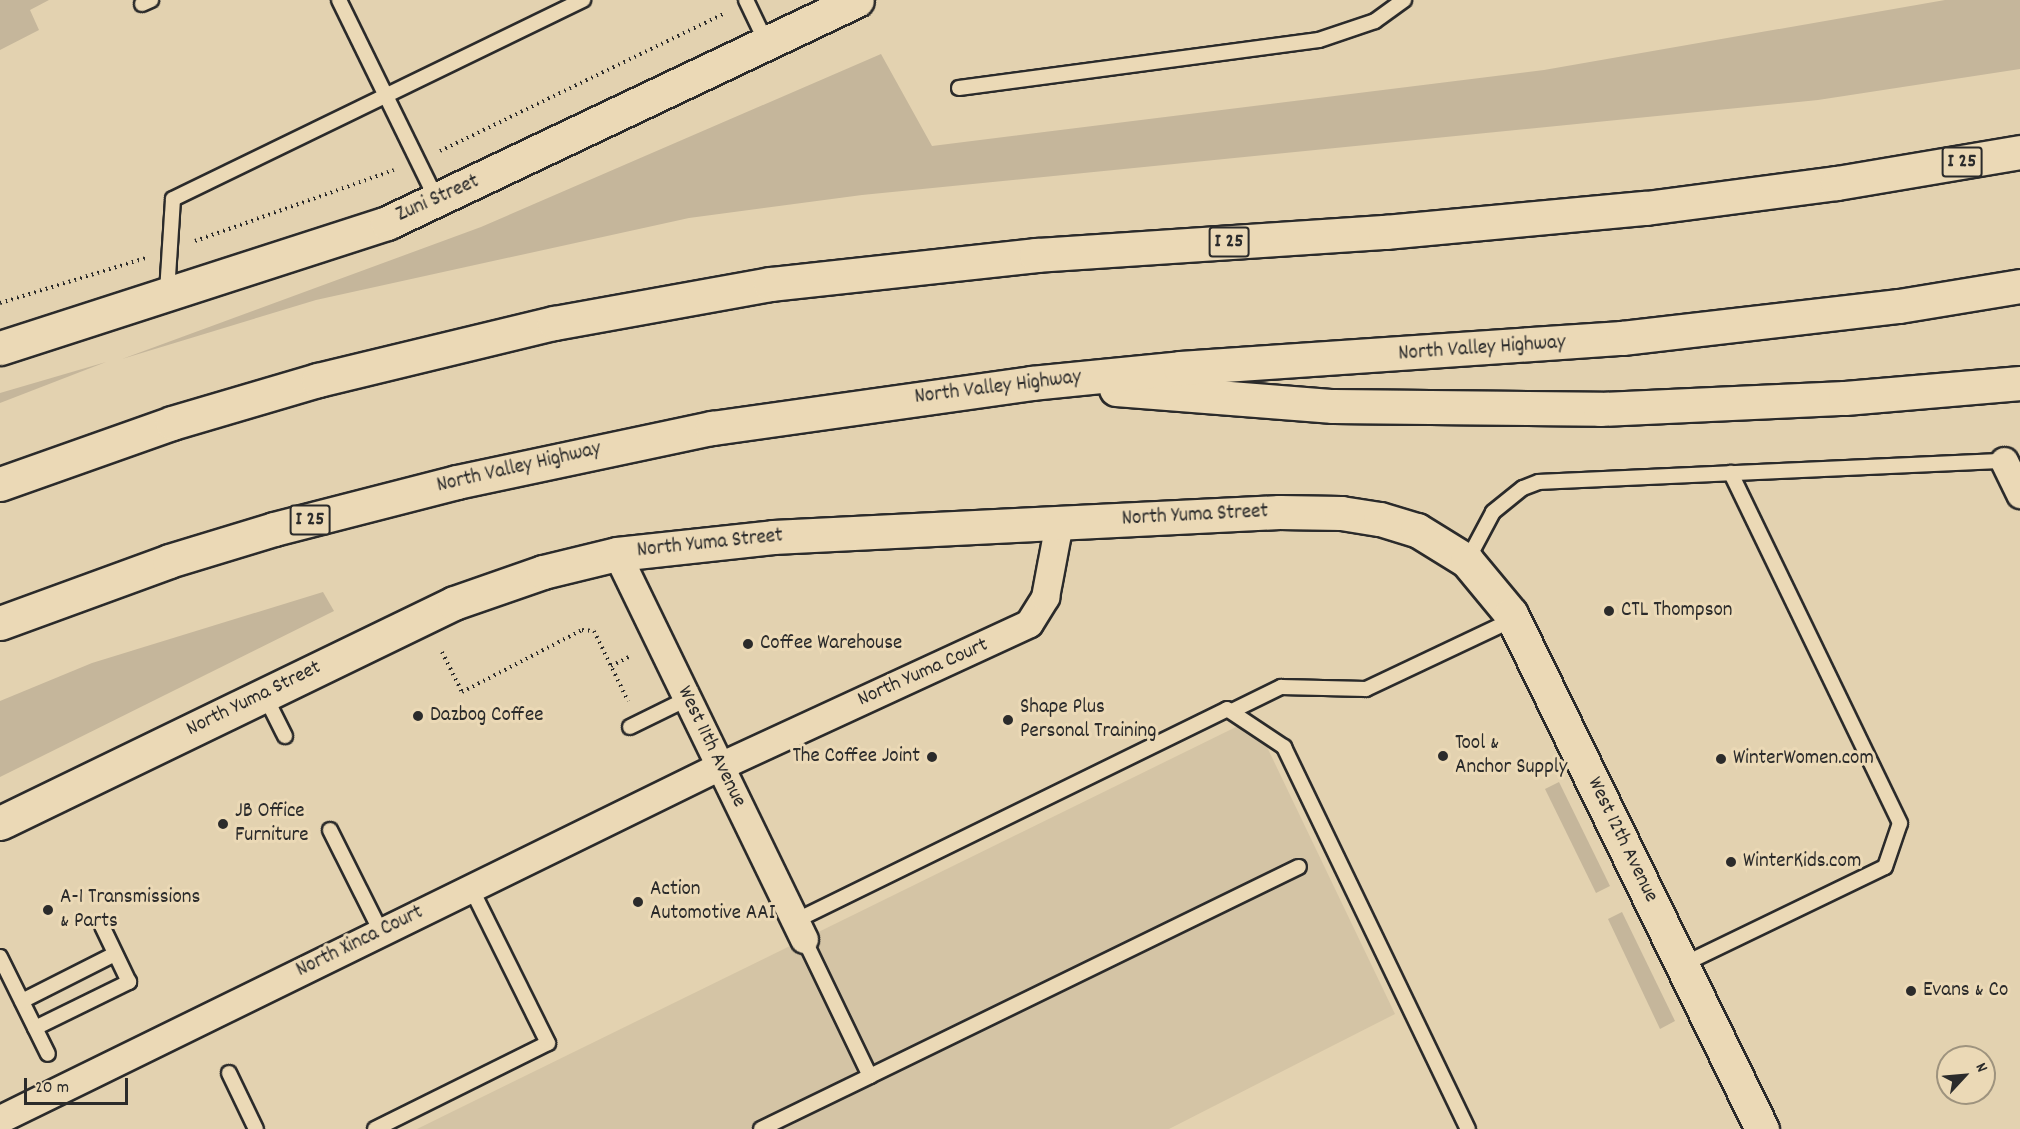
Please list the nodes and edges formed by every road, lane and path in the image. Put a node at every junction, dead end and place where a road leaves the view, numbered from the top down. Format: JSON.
{"nodes":[{"id":1,"x":339,"y":0,"type":"edge"},
{"id":2,"x":583,"y":0,"type":"edge"},
{"id":3,"x":857,"y":0,"type":"edge"},
{"id":4,"x":1404,"y":0,"type":"edge"},
{"id":5,"x":747,"y":1,"type":"edge"},
{"id":6,"x":767,"y":44,"type":"junction"},
{"id":7,"x":959,"y":88,"type":"dead end"},
{"id":8,"x":386,"y":96,"type":"junction"},
{"id":9,"x":2020,"y":152,"type":"edge"},
{"id":10,"x":418,"y":161,"type":"junction"},
{"id":11,"x":438,"y":200,"type":"junction"},
{"id":12,"x":170,"y":250,"type":"junction"},
{"id":13,"x":2020,"y":286,"type":"edge"},
{"id":14,"x":167,"y":294,"type":"junction"},
{"id":15,"x":0,"y":303,"type":"edge"},
{"id":16,"x":0,"y":348,"type":"edge"},
{"id":17,"x":1031,"y":383,"type":"junction"},
{"id":18,"x":2020,"y":383,"type":"edge"},
{"id":19,"x":2004,"y":461,"type":"joint"},
{"id":20,"x":1731,"y":472,"type":"junction"},
{"id":21,"x":0,"y":484,"type":"edge"},
{"id":22,"x":2020,"y":494,"type":"edge"},
{"id":23,"x":1059,"y":523,"type":"junction"},
{"id":24,"x":617,"y":554,"type":"junction"},
{"id":25,"x":1467,"y":561,"type":"junction"},
{"id":26,"x":1514,"y":619,"type":"junction"},
{"id":27,"x":0,"y":623,"type":"edge"},
{"id":28,"x":442,"y":652,"type":"dead end"},
{"id":29,"x":629,"y":657,"type":"dead end"},
{"id":30,"x":611,"y":666,"type":"junction"},
{"id":31,"x":264,"y":694,"type":"junction"},
{"id":32,"x":687,"y":699,"type":"junction"},
{"id":33,"x":1232,"y":711,"type":"junction"},
{"id":34,"x":635,"y":725,"type":"joint"},
{"id":35,"x":285,"y":736,"type":"dead end"},
{"id":36,"x":720,"y":766,"type":"junction"},
{"id":37,"x":0,"y":823,"type":"edge"},
{"id":38,"x":330,"y":830,"type":"dead end"},
{"id":39,"x":1299,"y":867,"type":"dead end"},
{"id":40,"x":471,"y":888,"type":"junction"},
{"id":41,"x":102,"y":926,"type":"dead end"},
{"id":42,"x":799,"y":930,"type":"junction"},
{"id":43,"x":381,"y":932,"type":"junction"},
{"id":44,"x":115,"y":954,"type":"junction"},
{"id":45,"x":0,"y":957,"type":"edge"},
{"id":46,"x":1683,"y":964,"type":"junction"},
{"id":47,"x":22,"y":1001,"type":"junction"},
{"id":48,"x":35,"y":1028,"type":"junction"},
{"id":49,"x":48,"y":1054,"type":"dead end"},
{"id":50,"x":1732,"y":1068,"type":"junction"},
{"id":51,"x":229,"y":1073,"type":"dead end"},
{"id":52,"x":870,"y":1076,"type":"junction"},
{"id":53,"x":0,"y":1119,"type":"edge"},
{"id":54,"x":256,"y":1129,"type":"edge"},
{"id":55,"x":375,"y":1129,"type":"edge"},
{"id":56,"x":760,"y":1129,"type":"edge"},
{"id":57,"x":1468,"y":1129,"type":"edge"},
{"id":58,"x":1762,"y":1129,"type":"edge"},
{"id":59,"x":1782,"y":1129,"type":"edge"}],
"edges":[{"from":1,"to":8,"type":"lane"},
{"from":2,"to":8,"type":"lane"},
{"from":3,"to":6,"type":"main road","name":"Zuni Street"},
{"from":4,"to":7,"type":"lane"},
{"from":5,"to":6,"type":"lane"},
{"from":5,"to":10,"type":"path"},
{"from":6,"to":11,"type":"main road","name":"Zuni Street"},
{"from":8,"to":10,"type":"lane"},
{"from":8,"to":12,"type":"lane"},
{"from":9,"to":21,"type":"main road","number":"I 25"},
{"from":10,"to":11,"type":"lane"},
{"from":10,"to":12,"type":"path"},
{"from":11,"to":14,"type":"main road","name":"Zuni Street"},
{"from":12,"to":14,"type":"lane"},
{"from":12,"to":15,"type":"path"},
{"from":13,"to":17,"type":"main road","name":"North Valley Highway","number":"I 25"},
{"from":14,"to":16,"type":"main road","name":"Zuni Street"},
{"from":17,"to":18,"type":"main road"},
{"from":17,"to":27,"type":"main road","name":"North Valley Highway","number":"I 25"},
{"from":19,"to":20,"type":"lane"},
{"from":19,"to":22,"type":"street"},
{"from":20,"to":25,"type":"lane"},
{"from":20,"to":46,"type":"lane"},
{"from":23,"to":24,"type":"main road","name":"North Yuma Street"},
{"from":23,"to":25,"type":"main road","name":"North Yuma Street"},
{"from":23,"to":36,"type":"street","name":"North Yuma Court"},
{"from":24,"to":31,"type":"main road","name":"North Yuma Street"},
{"from":24,"to":32,"type":"street","name":"West 11th Avenue"},
{"from":25,"to":26,"type":"main road","name":"West 12th Avenue"},
{"from":26,"to":33,"type":"lane"},
{"from":26,"to":46,"type":"main road","name":"West 12th Avenue"},
{"from":28,"to":30,"type":"path"},
{"from":29,"to":30,"type":"path"},
{"from":30,"to":34,"type":"path"},
{"from":31,"to":35,"type":"lane"},
{"from":31,"to":37,"type":"main road","name":"North Yuma Street"},
{"from":32,"to":34,"type":"lane"},
{"from":32,"to":36,"type":"street","name":"West 11th Avenue"},
{"from":33,"to":42,"type":"lane"},
{"from":33,"to":57,"type":"lane"},
{"from":36,"to":40,"type":"street","name":"North Xinca Court"},
{"from":36,"to":42,"type":"street","name":"West 11th Avenue"},
{"from":38,"to":43,"type":"lane"},
{"from":39,"to":52,"type":"lane"},
{"from":40,"to":43,"type":"street","name":"North Xinca Court"},
{"from":40,"to":55,"type":"lane"},
{"from":41,"to":44,"type":"lane"},
{"from":42,"to":52,"type":"lane"},
{"from":43,"to":53,"type":"street","name":"North Xinca Court"},
{"from":44,"to":47,"type":"lane"},
{"from":44,"to":48,"type":"lane"},
{"from":45,"to":47,"type":"lane"},
{"from":46,"to":50,"type":"main road","name":"West 12th Avenue"},
{"from":47,"to":48,"type":"lane"},
{"from":48,"to":49,"type":"lane"},
{"from":50,"to":58,"type":"main road","name":"West 12th Avenue"},
{"from":50,"to":59,"type":"main road"},
{"from":51,"to":54,"type":"lane"},
{"from":52,"to":56,"type":"lane"}]}
